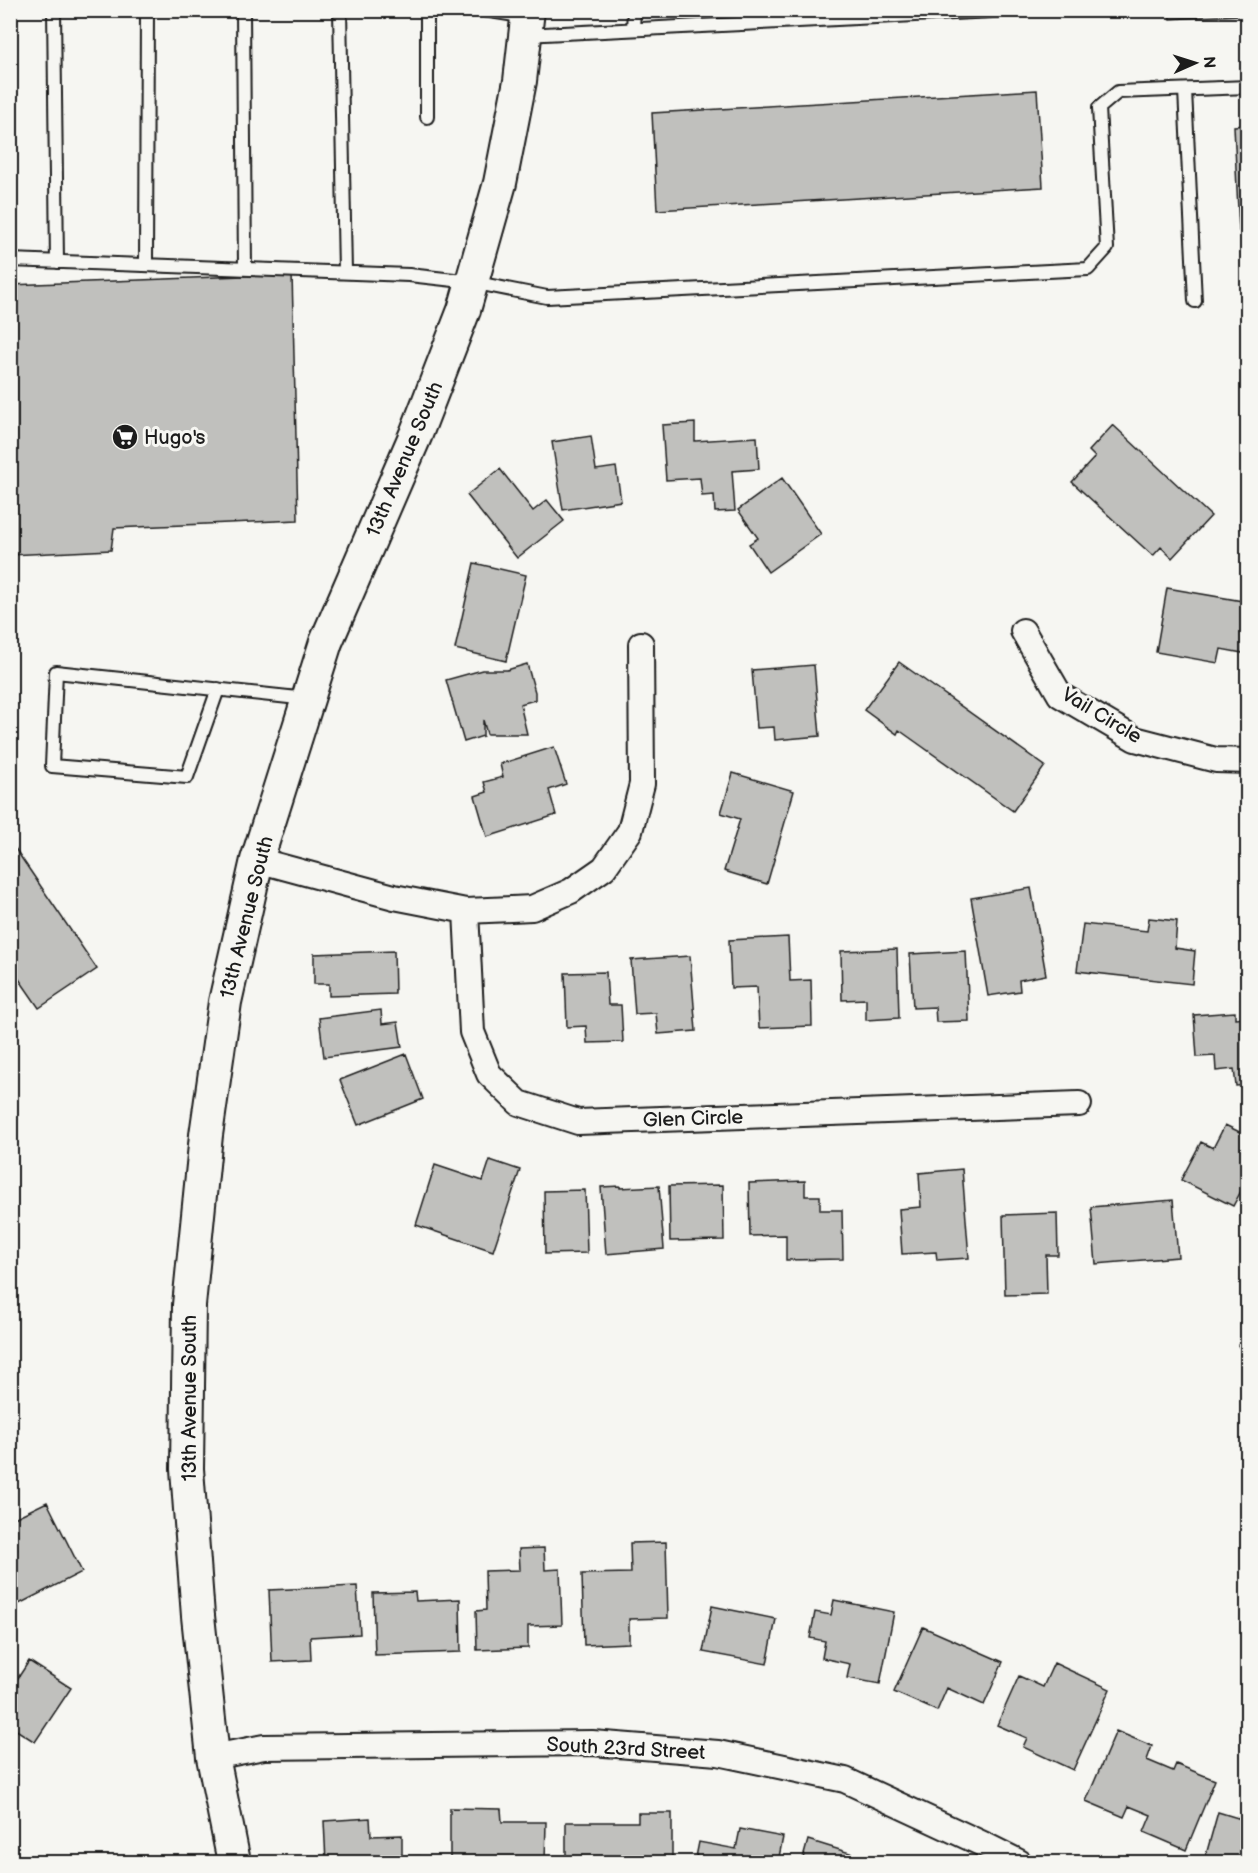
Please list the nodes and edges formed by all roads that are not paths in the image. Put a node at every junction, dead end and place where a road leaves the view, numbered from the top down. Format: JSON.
{"nodes":[{"id":1,"x":54,"y":10,"type":"edge"},
{"id":2,"x":147,"y":10,"type":"edge"},
{"id":3,"x":243,"y":10,"type":"edge"},
{"id":4,"x":340,"y":10,"type":"edge"},
{"id":5,"x":427,"y":10,"type":"edge"},
{"id":6,"x":484,"y":10,"type":"edge"},
{"id":7,"x":634,"y":10,"type":"edge"},
{"id":8,"x":1012,"y":10,"type":"edge"},
{"id":9,"x":527,"y":21,"type":"edge"},
{"id":10,"x":633,"y":29,"type":"junction"},
{"id":11,"x":1248,"y":87,"type":"edge"},
{"id":12,"x":1185,"y":90,"type":"junction"},
{"id":13,"x":426,"y":117,"type":"dead end"},
{"id":14,"x":10,"y":260,"type":"edge"},
{"id":15,"x":57,"y":262,"type":"junction"},
{"id":16,"x":146,"y":265,"type":"junction"},
{"id":17,"x":245,"y":268,"type":"junction"},
{"id":18,"x":345,"y":272,"type":"junction"},
{"id":19,"x":472,"y":282,"type":"junction"},
{"id":20,"x":1195,"y":301,"type":"dead end"},
{"id":21,"x":1023,"y":631,"type":"dead end"},
{"id":22,"x":641,"y":644,"type":"dead end"},
{"id":23,"x":218,"y":689,"type":"junction"},
{"id":24,"x":308,"y":699,"type":"junction"},
{"id":25,"x":1248,"y":761,"type":"edge"},
{"id":26,"x":257,"y":860,"type":"junction"},
{"id":27,"x":466,"y":911,"type":"junction"},
{"id":28,"x":1078,"y":1104,"type":"dead end"},
{"id":29,"x":213,"y":1757,"type":"junction"},
{"id":30,"x":234,"y":1863,"type":"edge"},
{"id":31,"x":1019,"y":1863,"type":"edge"}],
"edges":[{"from":1,"to":15,"type":"lane"},
{"from":2,"to":16,"type":"lane"},
{"from":3,"to":17,"type":"lane"},
{"from":4,"to":18,"type":"lane"},
{"from":5,"to":13,"type":"lane"},
{"from":6,"to":9,"type":"lane"},
{"from":7,"to":10,"type":"lane"},
{"from":8,"to":10,"type":"lane"},
{"from":9,"to":10,"type":"lane"},
{"from":9,"to":19,"type":"street","name":"13th Avenue South"},
{"from":11,"to":12,"type":"lane"},
{"from":12,"to":19,"type":"lane"},
{"from":12,"to":20,"type":"lane"},
{"from":14,"to":15,"type":"lane"},
{"from":15,"to":16,"type":"lane"},
{"from":16,"to":17,"type":"lane"},
{"from":17,"to":18,"type":"lane"},
{"from":18,"to":19,"type":"lane"},
{"from":19,"to":24,"type":"street","name":"13th Avenue South"},
{"from":21,"to":25,"type":"street","name":"Vail Circle"},
{"from":22,"to":27,"type":"street"},
{"from":23,"to":23,"type":"lane"},
{"from":23,"to":24,"type":"lane"},
{"from":24,"to":26,"type":"street","name":"13th Avenue South"},
{"from":26,"to":27,"type":"street"},
{"from":26,"to":29,"type":"street","name":"13th Avenue South"},
{"from":27,"to":28,"type":"street","name":"Glen Circle"},
{"from":29,"to":30,"type":"street","name":"13th Avenue South"},
{"from":29,"to":31,"type":"street","name":"South 23rd Street"}]}
